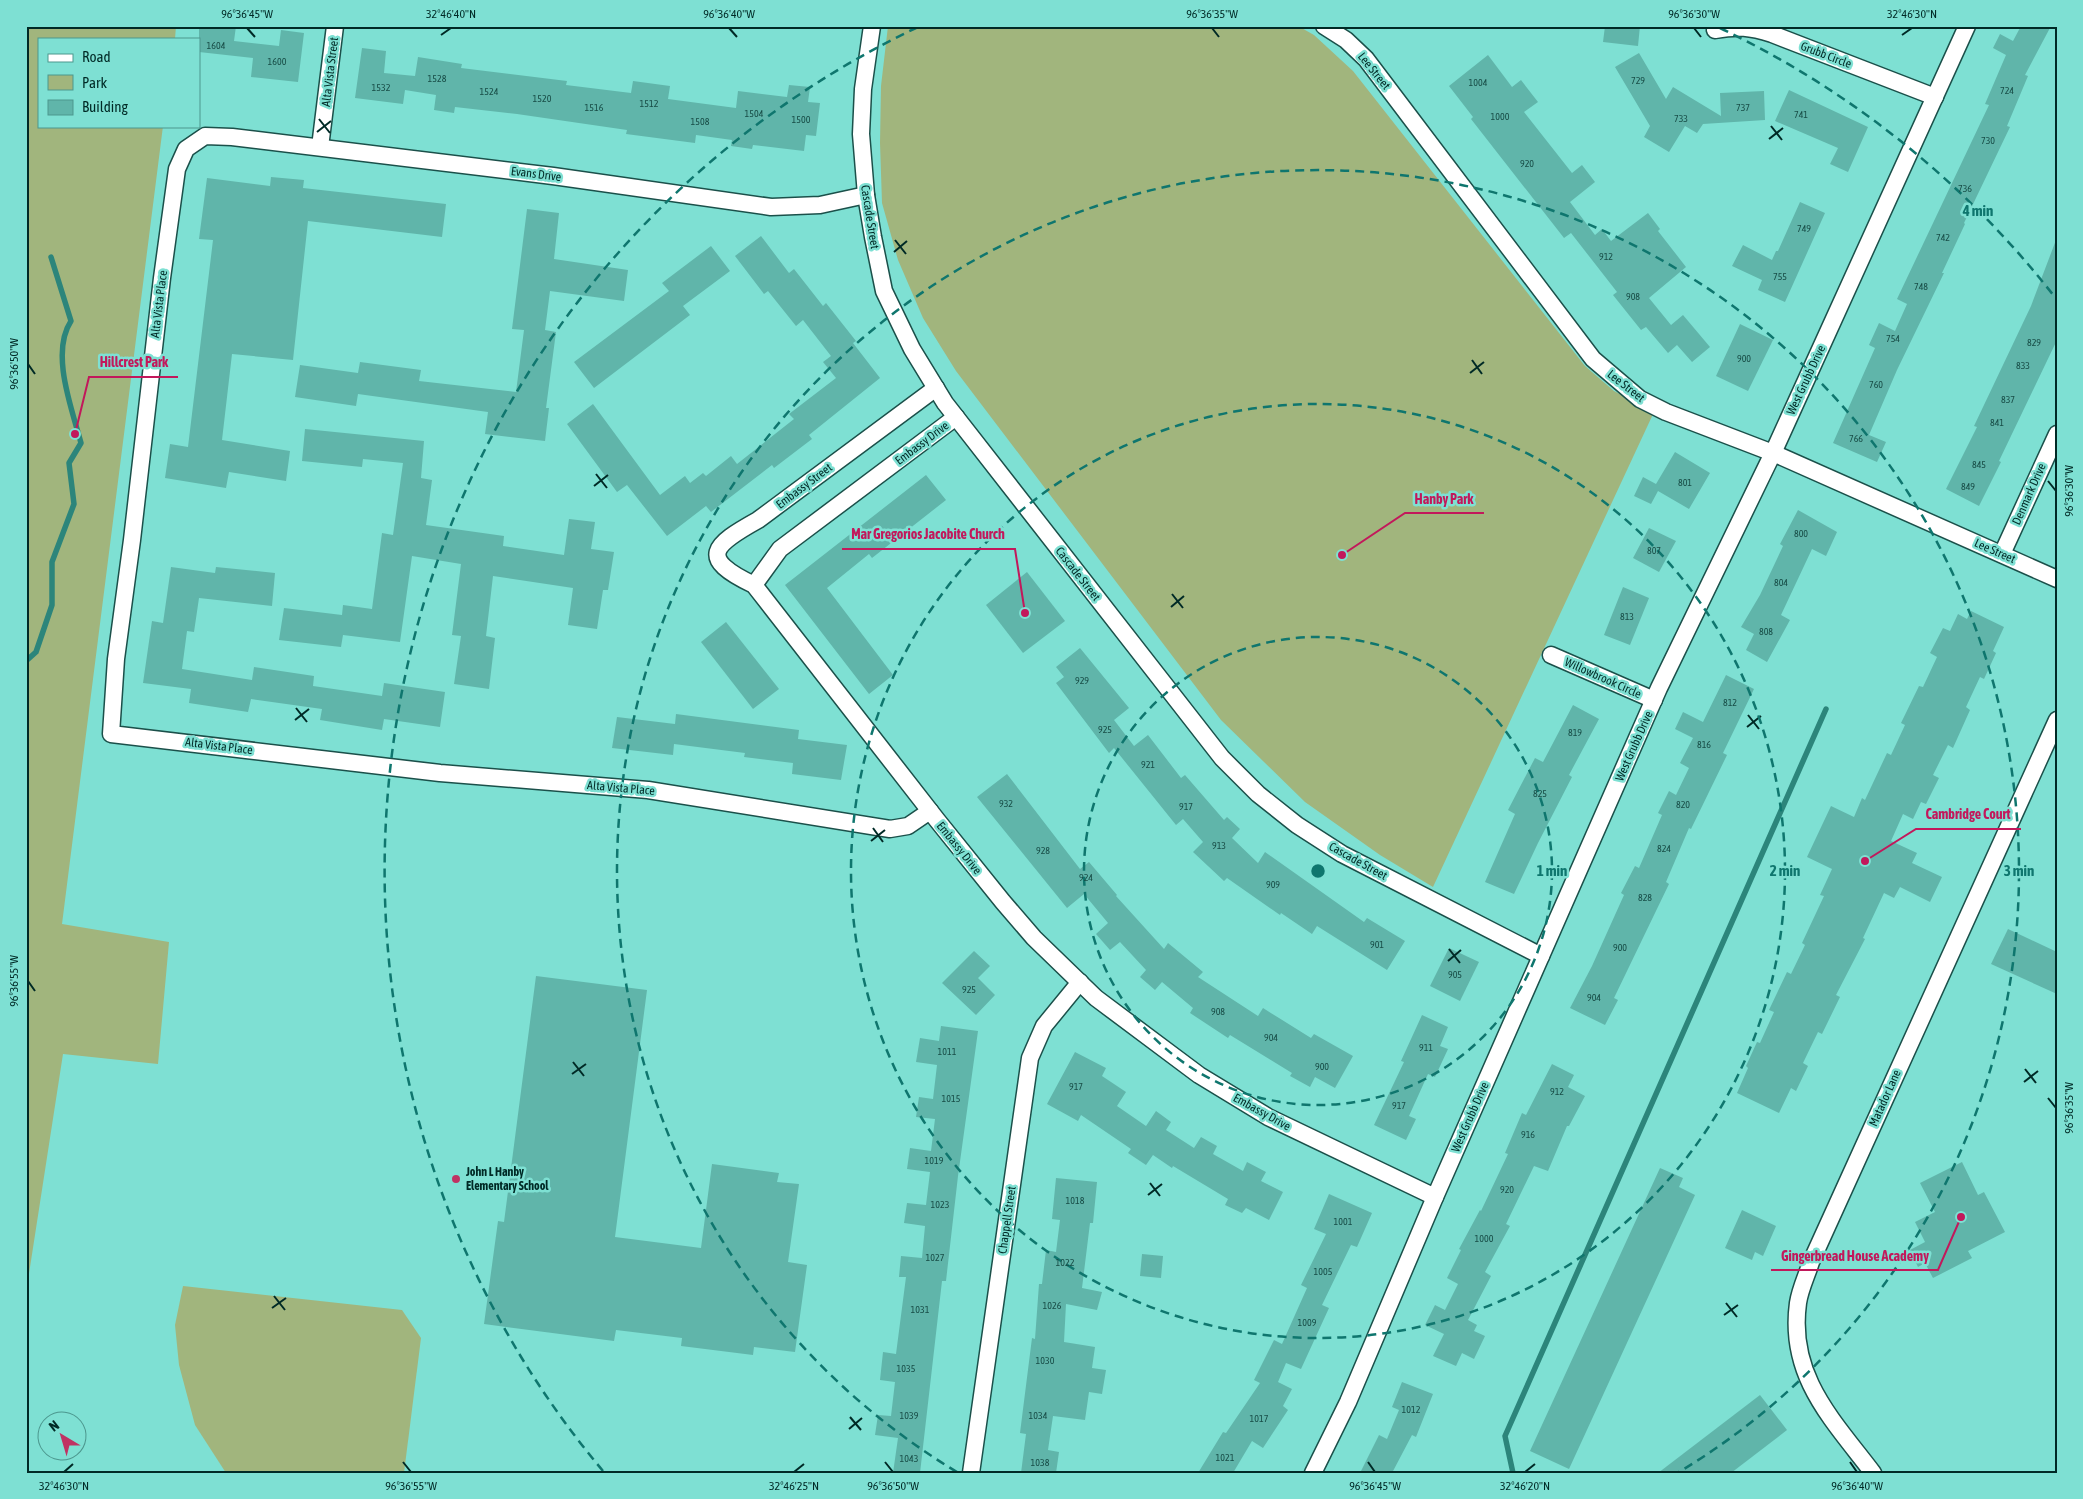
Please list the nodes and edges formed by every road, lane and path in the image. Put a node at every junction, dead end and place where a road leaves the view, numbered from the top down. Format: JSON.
{"nodes":[{"id":1,"x":335,"y":26,"type":"edge"},
{"id":2,"x":872,"y":26,"type":"edge"},
{"id":3,"x":1324,"y":26,"type":"edge"},
{"id":4,"x":1967,"y":26,"type":"edge"},
{"id":5,"x":1715,"y":30,"type":"dead end"},
{"id":6,"x":1935,"y":97,"type":"junction"},
{"id":7,"x":205,"y":136,"type":"joint"},
{"id":8,"x":320,"y":147,"type":"junction"},
{"id":9,"x":866,"y":195,"type":"junction"},
{"id":10,"x":936,"y":388,"type":"junction"},
{"id":11,"x":956,"y":417,"type":"junction"},
{"id":12,"x":2057,"y":434,"type":"edge"},
{"id":13,"x":1773,"y":453,"type":"junction"},
{"id":14,"x":2002,"y":554,"type":"junction"},
{"id":15,"x":2057,"y":579,"type":"edge"},
{"id":16,"x":754,"y":585,"type":"junction"},
{"id":17,"x":1551,"y":655,"type":"dead end"},
{"id":18,"x":1654,"y":700,"type":"junction"},
{"id":19,"x":2057,"y":720,"type":"edge"},
{"id":20,"x":930,"y":811,"type":"junction"},
{"id":21,"x":1541,"y":956,"type":"junction"},
{"id":22,"x":1080,"y":982,"type":"junction"},
{"id":23,"x":1435,"y":1197,"type":"junction"},
{"id":24,"x":971,"y":1473,"type":"edge"},
{"id":25,"x":1313,"y":1473,"type":"edge"},
{"id":26,"x":1873,"y":1473,"type":"edge"}],
"edges":[{"from":1,"to":8,"type":"street","name":"Alta Vista Street"},
{"from":2,"to":9,"type":"street","name":"Cascade Street"},
{"from":3,"to":13,"type":"street","name":"Lee Street"},
{"from":4,"to":6,"type":"street","name":"West Grubb Drive"},
{"from":5,"to":6,"type":"street","name":"Grubb Circle"},
{"from":6,"to":13,"type":"street","name":"West Grubb Drive"},
{"from":7,"to":8,"type":"street","name":"Evans Drive"},
{"from":7,"to":20,"type":"street","name":"Alta Vista Place"},
{"from":8,"to":9,"type":"street","name":"Evans Drive"},
{"from":9,"to":10,"type":"street","name":"Cascade Street"},
{"from":10,"to":11,"type":"street","name":"Cascade Street"},
{"from":10,"to":16,"type":"street","name":"Embassy Street"},
{"from":11,"to":16,"type":"street","name":"Embassy Drive"},
{"from":11,"to":21,"type":"street","name":"Cascade Street"},
{"from":12,"to":14,"type":"street","name":"Denmark Drive"},
{"from":13,"to":14,"type":"street","name":"Lee Street"},
{"from":13,"to":18,"type":"street","name":"West Grubb Drive"},
{"from":14,"to":15,"type":"street","name":"Lee Street"},
{"from":16,"to":20,"type":"street","name":"Embassy Drive"},
{"from":17,"to":18,"type":"street","name":"Willowbrook Circle"},
{"from":18,"to":21,"type":"street","name":"West Grubb Drive"},
{"from":19,"to":26,"type":"street","name":"Matador Lane"},
{"from":20,"to":22,"type":"street","name":"Embassy Drive"},
{"from":21,"to":23,"type":"street","name":"West Grubb Drive"},
{"from":22,"to":23,"type":"street","name":"Embassy Drive"},
{"from":22,"to":24,"type":"street","name":"Chappell Street"},
{"from":23,"to":25,"type":"street","name":"West Grubb Drive"}]}
